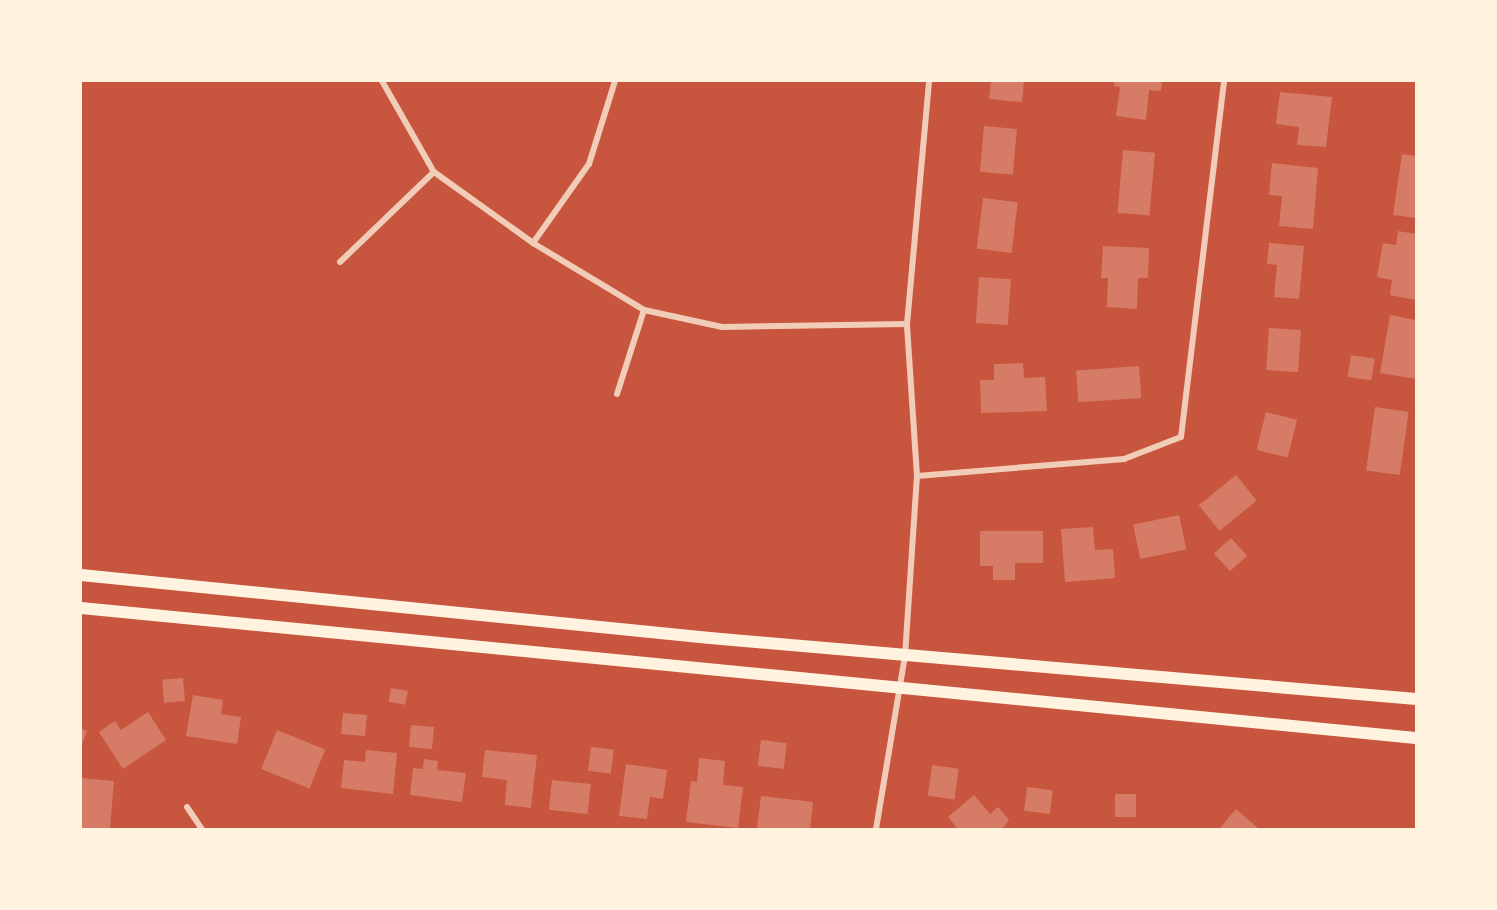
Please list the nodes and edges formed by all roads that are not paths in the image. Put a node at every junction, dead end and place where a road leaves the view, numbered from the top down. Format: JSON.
{"nodes":[{"id":1,"x":382,"y":81,"type":"edge"},
{"id":2,"x":615,"y":81,"type":"edge"},
{"id":3,"x":929,"y":81,"type":"edge"},
{"id":4,"x":1224,"y":81,"type":"edge"},
{"id":5,"x":434,"y":172,"type":"junction"},
{"id":6,"x":533,"y":243,"type":"junction"},
{"id":7,"x":340,"y":262,"type":"dead end"},
{"id":8,"x":644,"y":310,"type":"junction"},
{"id":9,"x":907,"y":324,"type":"junction"},
{"id":10,"x":617,"y":394,"type":"dead end"},
{"id":11,"x":917,"y":476,"type":"junction"},
{"id":12,"x":81,"y":575,"type":"edge"},
{"id":13,"x":81,"y":608,"type":"edge"},
{"id":14,"x":905,"y":656,"type":"junction"},
{"id":15,"x":900,"y":689,"type":"junction"},
{"id":16,"x":1416,"y":699,"type":"edge"},
{"id":17,"x":1416,"y":738,"type":"edge"},
{"id":18,"x":187,"y":807,"type":"dead end"},
{"id":19,"x":202,"y":829,"type":"edge"},
{"id":20,"x":876,"y":829,"type":"edge"}],
"edges":[{"from":1,"to":5,"type":"street"},
{"from":2,"to":6,"type":"street"},
{"from":3,"to":9,"type":"street"},
{"from":4,"to":11,"type":"street"},
{"from":5,"to":6,"type":"street"},
{"from":5,"to":7,"type":"street"},
{"from":6,"to":8,"type":"street"},
{"from":8,"to":9,"type":"street"},
{"from":8,"to":10,"type":"street"},
{"from":9,"to":11,"type":"street"},
{"from":11,"to":14,"type":"street"},
{"from":12,"to":14,"type":"main road"},
{"from":13,"to":15,"type":"main road"},
{"from":14,"to":15,"type":"street"},
{"from":14,"to":16,"type":"main road"},
{"from":15,"to":17,"type":"main road"},
{"from":15,"to":20,"type":"street"},
{"from":18,"to":19,"type":"street"}]}
